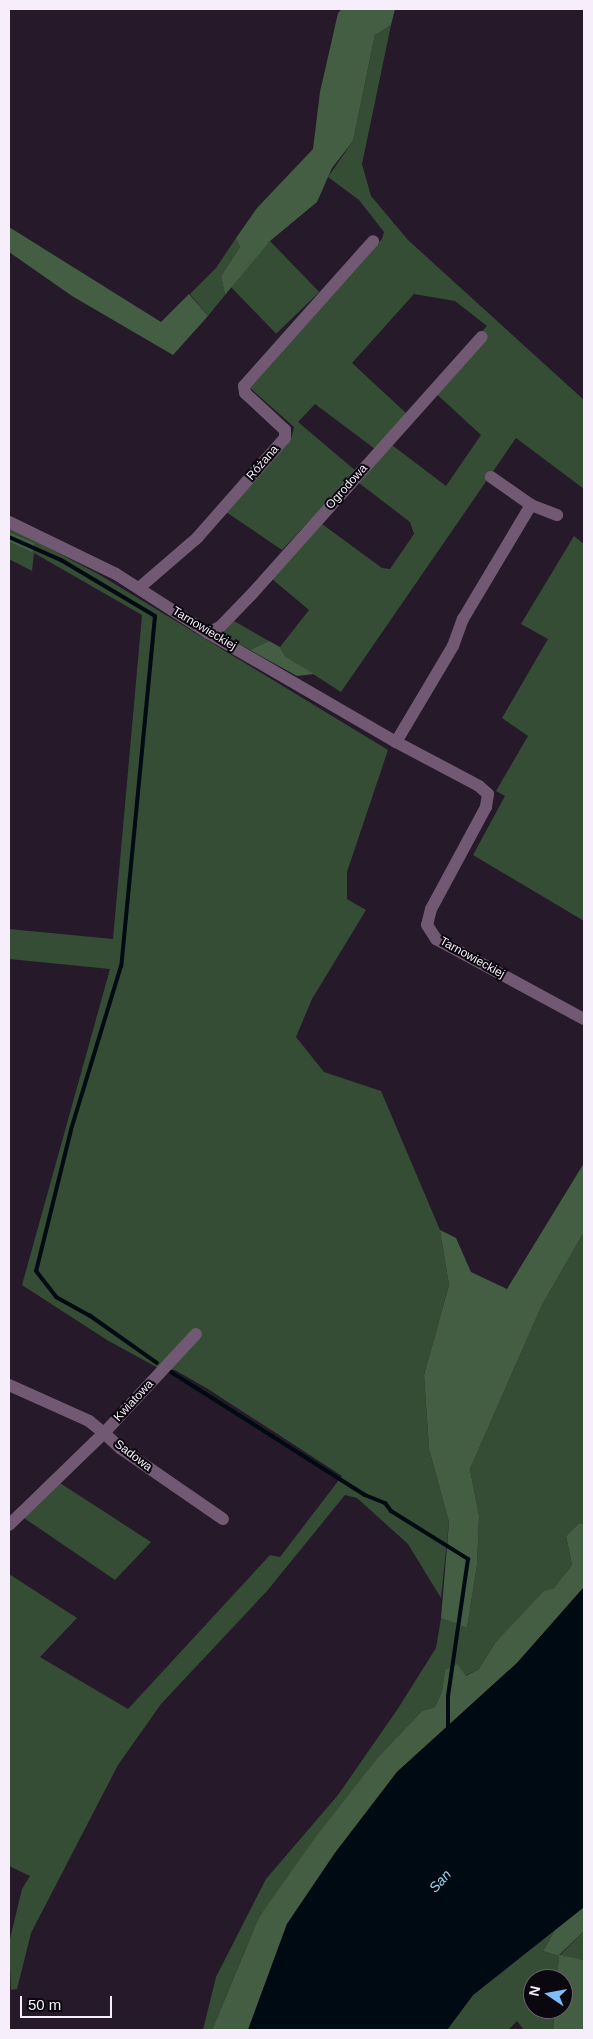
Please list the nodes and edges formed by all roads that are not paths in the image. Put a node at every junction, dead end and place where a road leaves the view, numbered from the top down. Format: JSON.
{"nodes":[{"id":1,"x":373,"y":241,"type":"dead end"},
{"id":2,"x":482,"y":337,"type":"dead end"},
{"id":3,"x":491,"y":477,"type":"dead end"},
{"id":4,"x":531,"y":505,"type":"junction"},
{"id":5,"x":557,"y":515,"type":"dead end"},
{"id":6,"x":9,"y":522,"type":"edge"},
{"id":7,"x":139,"y":588,"type":"junction"},
{"id":8,"x":208,"y":633,"type":"junction"},
{"id":9,"x":396,"y":742,"type":"junction"},
{"id":10,"x":584,"y":1019,"type":"edge"},
{"id":11,"x":196,"y":1334,"type":"dead end"},
{"id":12,"x":9,"y":1385,"type":"edge"},
{"id":13,"x":104,"y":1433,"type":"junction"},
{"id":14,"x":222,"y":1519,"type":"dead end"},
{"id":15,"x":9,"y":1526,"type":"edge"}],
"edges":[{"from":1,"to":7,"type":"street","name":"Różana"},
{"from":2,"to":8,"type":"street","name":"Ogrodowa"},
{"from":3,"to":4,"type":"street"},
{"from":4,"to":5,"type":"street"},
{"from":4,"to":9,"type":"street"},
{"from":6,"to":7,"type":"street","name":"Tarnowieckiej"},
{"from":7,"to":8,"type":"street","name":"Tarnowieckiej"},
{"from":8,"to":9,"type":"street","name":"Tarnowieckiej"},
{"from":9,"to":10,"type":"street","name":"Tarnowieckiej"},
{"from":11,"to":13,"type":"street","name":"Kwiatowa"},
{"from":12,"to":13,"type":"street","name":"Kwiatowa"},
{"from":13,"to":14,"type":"street","name":"Sadowa"},
{"from":13,"to":15,"type":"street","name":"Sadowa"}]}
